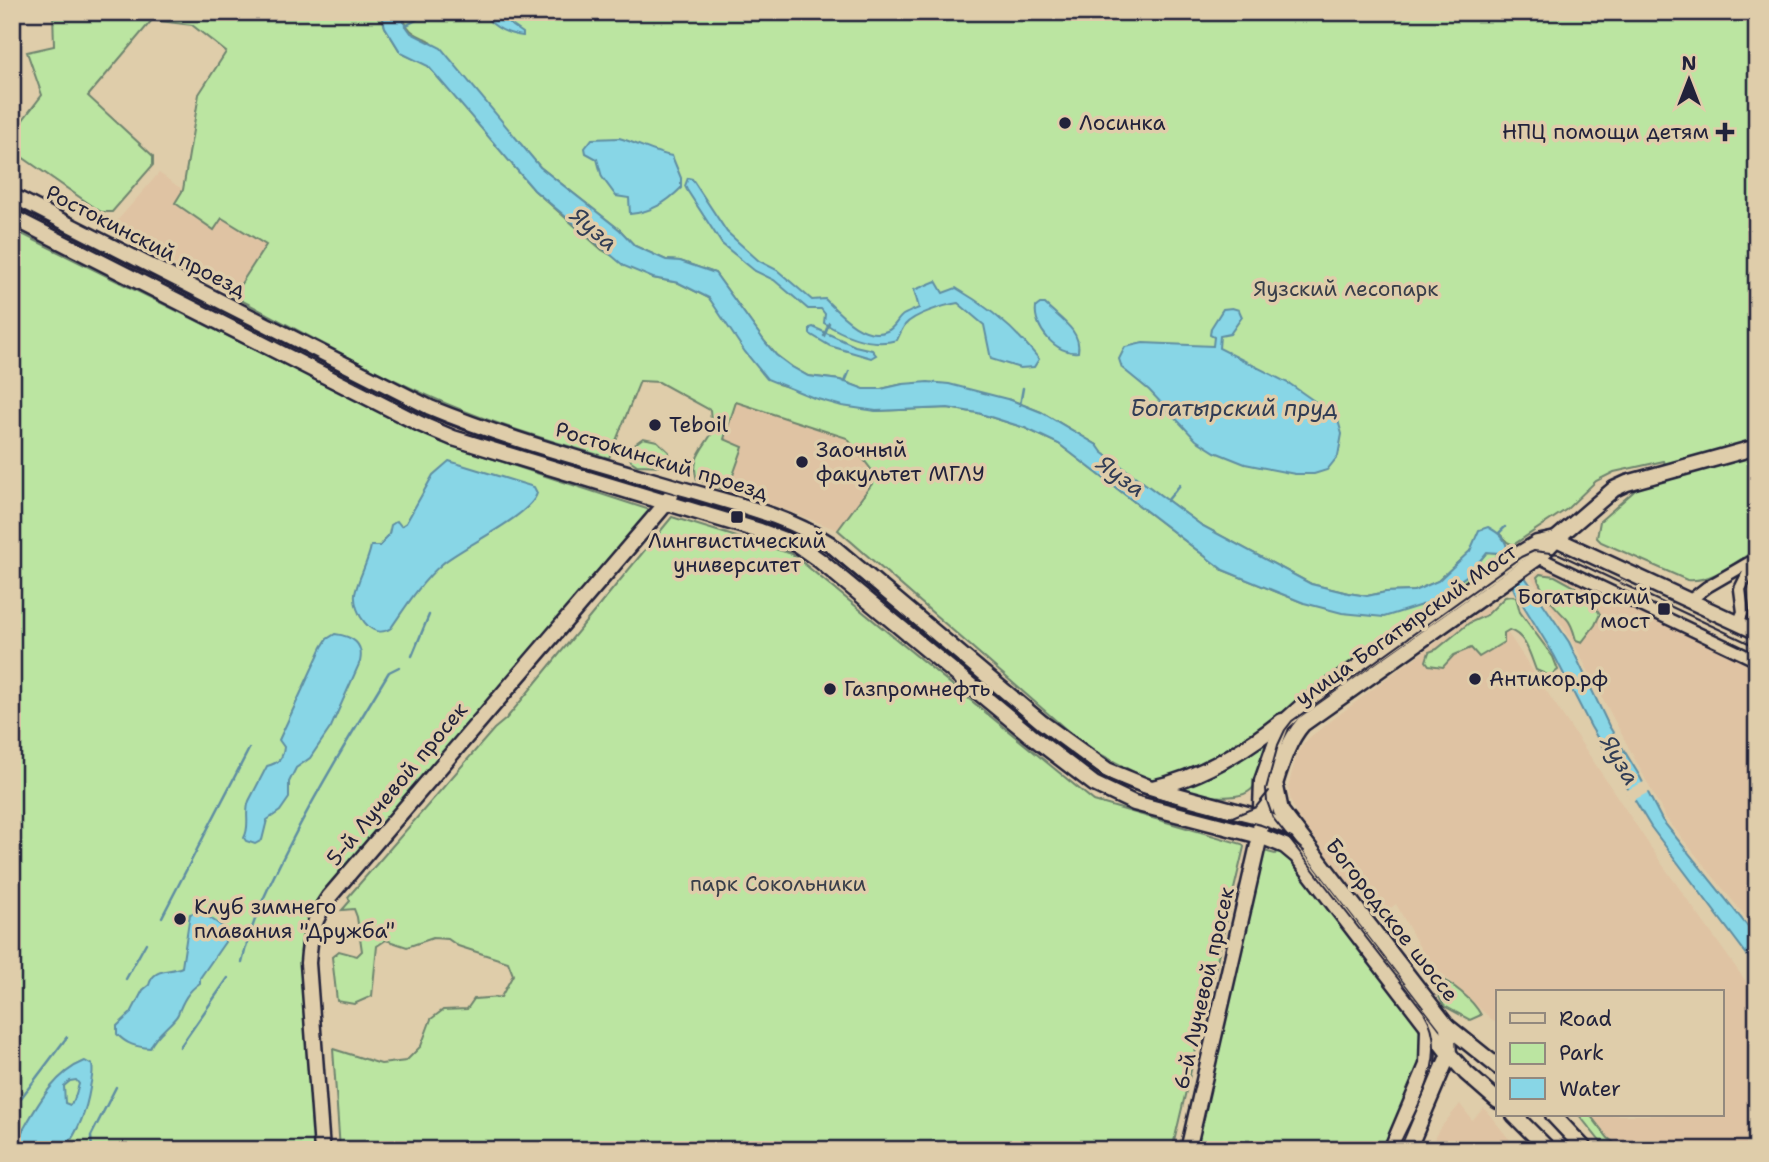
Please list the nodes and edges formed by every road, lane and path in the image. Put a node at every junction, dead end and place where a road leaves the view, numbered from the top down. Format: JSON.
{"nodes":[{"id":1,"x":12,"y":196,"type":"edge"},
{"id":2,"x":12,"y":217,"type":"edge"},
{"id":3,"x":129,"y":256,"type":"junction"},
{"id":4,"x":121,"y":273,"type":"junction"},
{"id":5,"x":1757,"y":447,"type":"edge"},
{"id":6,"x":675,"y":487,"type":"junction"},
{"id":7,"x":666,"y":503,"type":"junction"},
{"id":8,"x":1556,"y":539,"type":"junction"},
{"id":9,"x":1528,"y":556,"type":"junction"},
{"id":10,"x":1755,"y":559,"type":"edge"},
{"id":11,"x":1481,"y":589,"type":"junction"},
{"id":12,"x":1689,"y":601,"type":"junction"},
{"id":13,"x":1738,"y":623,"type":"junction"},
{"id":14,"x":1757,"y":632,"type":"edge"},
{"id":15,"x":1757,"y":661,"type":"edge"},
{"id":16,"x":1286,"y":718,"type":"junction"},
{"id":17,"x":1276,"y":784,"type":"junction"},
{"id":18,"x":1151,"y":788,"type":"junction"},
{"id":19,"x":1262,"y":818,"type":"junction"},
{"id":20,"x":1296,"y":831,"type":"junction"},
{"id":21,"x":1260,"y":836,"type":"junction"},
{"id":22,"x":1447,"y":1026,"type":"junction"},
{"id":23,"x":1428,"y":1028,"type":"junction"},
{"id":24,"x":1448,"y":1054,"type":"junction"},
{"id":25,"x":1496,"y":1065,"type":"edge"},
{"id":26,"x":1496,"y":1099,"type":"edge"},
{"id":27,"x":1515,"y":1116,"type":"edge"},
{"id":28,"x":1554,"y":1116,"type":"edge"},
{"id":29,"x":322,"y":1150,"type":"edge"},
{"id":30,"x":1188,"y":1150,"type":"edge"},
{"id":31,"x":1391,"y":1150,"type":"edge"},
{"id":32,"x":1408,"y":1150,"type":"edge"},
{"id":33,"x":1549,"y":1150,"type":"edge"},
{"id":34,"x":1586,"y":1150,"type":"edge"}],
"edges":[{"from":1,"to":3,"type":"main road","name":"Ростокинский проезд"},
{"from":2,"to":4,"type":"main road","name":"Ростокинский проезд"},
{"from":3,"to":4,"type":"main road"},
{"from":3,"to":6,"type":"main road","name":"Ростокинский проезд"},
{"from":4,"to":7,"type":"main road","name":"Ростокинский проезд"},
{"from":5,"to":8,"type":"main road","name":"улица Богатырский Мост"},
{"from":6,"to":7,"type":"main road","name":"5-й Лучевой просек"},
{"from":6,"to":18,"type":"main road","name":"Ростокинский проезд"},
{"from":7,"to":21,"type":"main road","name":"Ростокинский проезд"},
{"from":7,"to":29,"type":"main road","name":"5-й Лучевой просек"},
{"from":8,"to":9,"type":"main road","name":"улица Богатырский Мост"},
{"from":8,"to":12,"type":"main road"},
{"from":9,"to":11,"type":"main road","name":"улица Богатырский Мост"},
{"from":9,"to":15,"type":"street"},
{"from":10,"to":12,"type":"street"},
{"from":10,"to":13,"type":"street"},
{"from":11,"to":16,"type":"main road","name":"улица Богатырский Мост"},
{"from":11,"to":17,"type":"main road","name":"улица Богатырский Мост"},
{"from":12,"to":13,"type":"main road"},
{"from":13,"to":14,"type":"main road"},
{"from":16,"to":18,"type":"main road"},
{"from":16,"to":19,"type":"main road","name":"улица Богатырский Мост"},
{"from":17,"to":19,"type":"main road","name":"улица Богатырский Мост"},
{"from":17,"to":20,"type":"main road"},
{"from":18,"to":19,"type":"main road","name":"Ростокинский проезд"},
{"from":19,"to":20,"type":"main road","name":"Богородское шоссе"},
{"from":19,"to":21,"type":"main road","name":"6-й Лучевой просек"},
{"from":20,"to":22,"type":"main road","name":"Богородское шоссе"},
{"from":21,"to":23,"type":"main road","name":"Богородское шоссе"},
{"from":21,"to":30,"type":"main road","name":"6-й Лучевой просек"},
{"from":22,"to":24,"type":"main road","name":"Богородское шоссе"},
{"from":22,"to":25,"type":"main road"},
{"from":23,"to":24,"type":"main road"},
{"from":23,"to":31,"type":"main road","name":"Богородское шоссе"},
{"from":24,"to":26,"type":"main road"},
{"from":24,"to":32,"type":"main road","name":"Богородское шоссе"},
{"from":27,"to":33,"type":"main road"},
{"from":28,"to":34,"type":"main road"}]}
